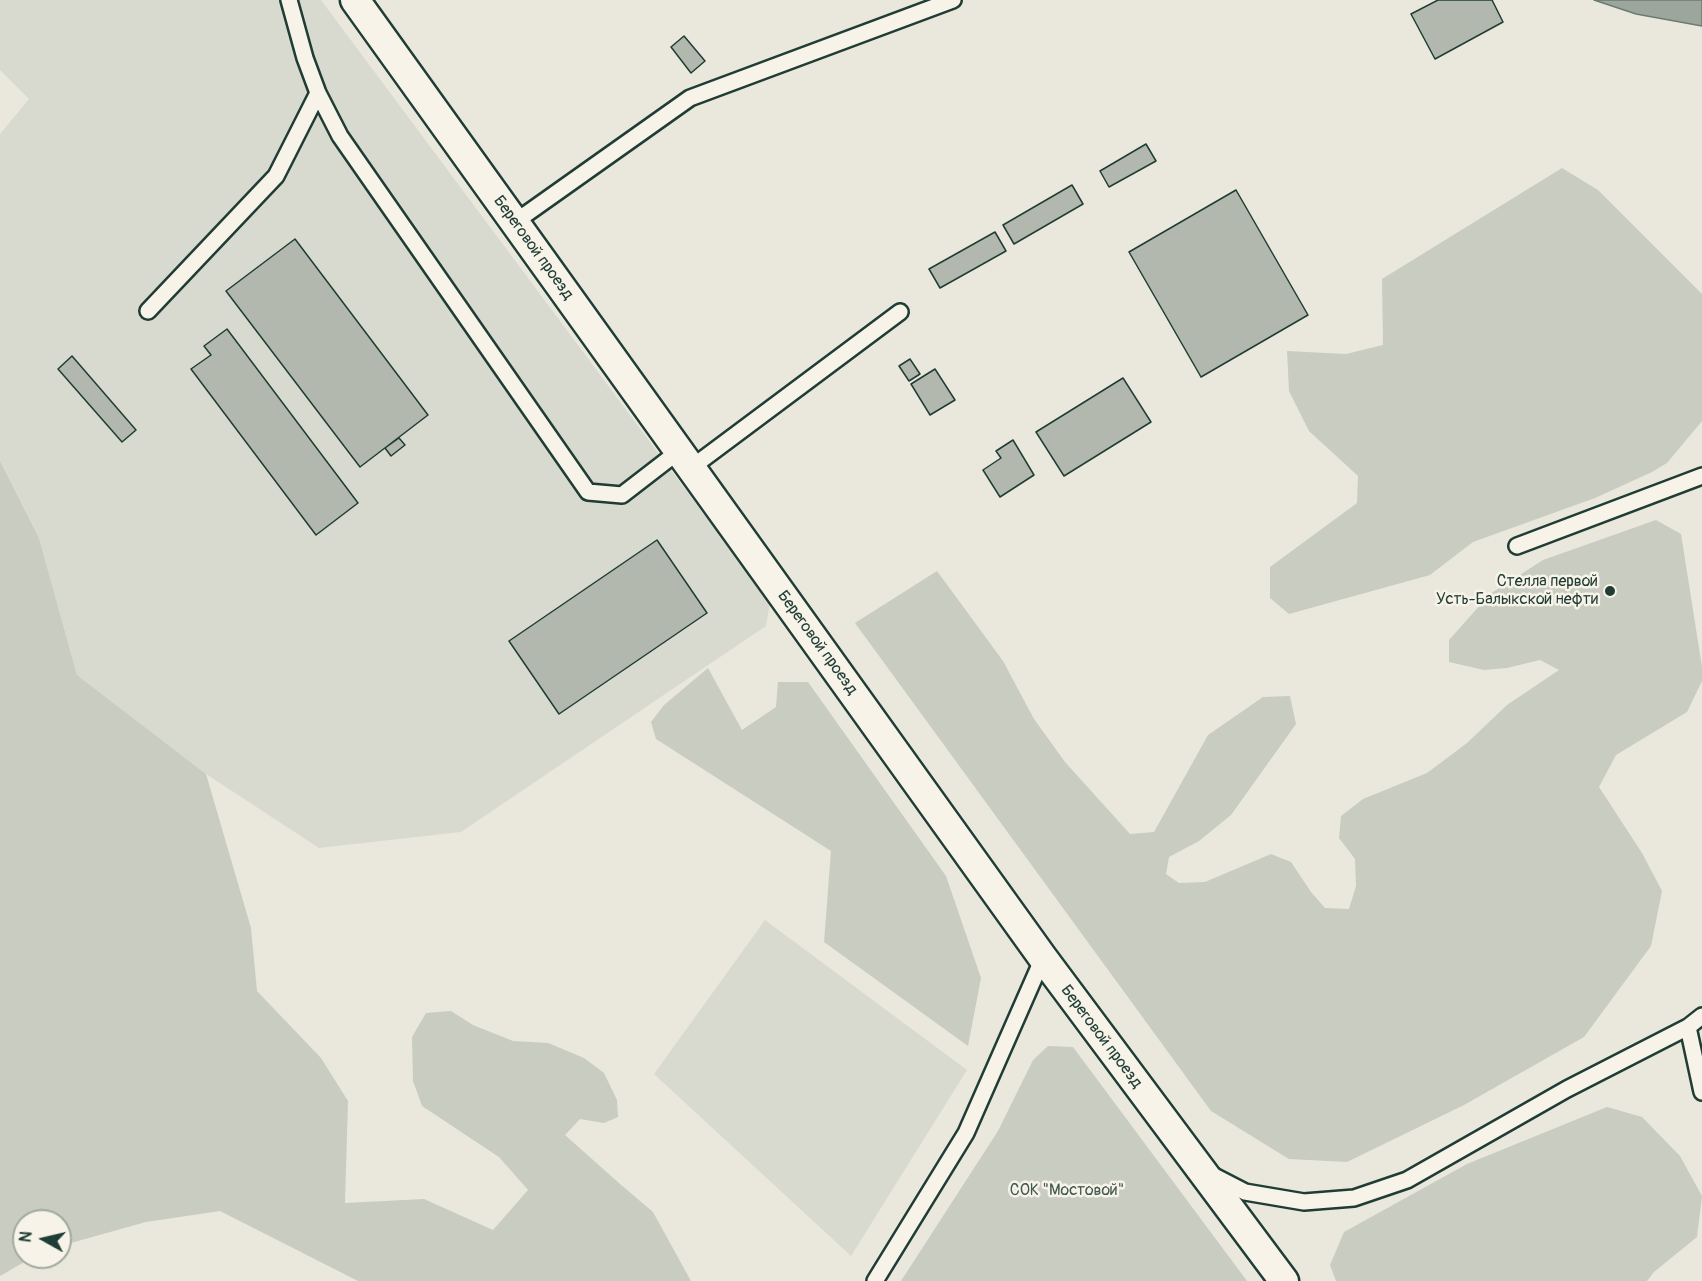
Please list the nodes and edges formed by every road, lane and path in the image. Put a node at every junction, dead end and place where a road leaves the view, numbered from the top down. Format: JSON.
{"nodes":[{"id":1,"x":289,"y":0,"type":"edge"},
{"id":2,"x":356,"y":0,"type":"edge"},
{"id":3,"x":953,"y":0,"type":"edge"},
{"id":4,"x":318,"y":93,"type":"junction"},
{"id":5,"x":515,"y":222,"type":"junction"},
{"id":6,"x":148,"y":311,"type":"dead end"},
{"id":7,"x":900,"y":312,"type":"dead end"},
{"id":8,"x":685,"y":460,"type":"junction"},
{"id":9,"x":1702,"y":476,"type":"edge"},
{"id":10,"x":1517,"y":546,"type":"dead end"},
{"id":11,"x":1043,"y":958,"type":"junction"},
{"id":12,"x":1702,"y":1016,"type":"edge"},
{"id":13,"x":1688,"y":1027,"type":"junction"},
{"id":14,"x":1702,"y":1092,"type":"edge"},
{"id":15,"x":1201,"y":1170,"type":"junction"},
{"id":16,"x":875,"y":1281,"type":"edge"},
{"id":17,"x":1284,"y":1281,"type":"edge"}],
"edges":[{"from":1,"to":4,"type":"lane"},
{"from":2,"to":5,"type":"street","name":"Береговой проезд"},
{"from":3,"to":5,"type":"lane"},
{"from":4,"to":6,"type":"lane"},
{"from":4,"to":8,"type":"lane"},
{"from":5,"to":8,"type":"street","name":"Береговой проезд"},
{"from":7,"to":8,"type":"lane"},
{"from":8,"to":11,"type":"street","name":"Береговой проезд"},
{"from":9,"to":10,"type":"lane"},
{"from":11,"to":15,"type":"street","name":"Береговой проезд"},
{"from":11,"to":16,"type":"lane"},
{"from":12,"to":13,"type":"lane"},
{"from":13,"to":14,"type":"lane"},
{"from":13,"to":15,"type":"lane"},
{"from":15,"to":17,"type":"street","name":"Береговой проезд"}]}
